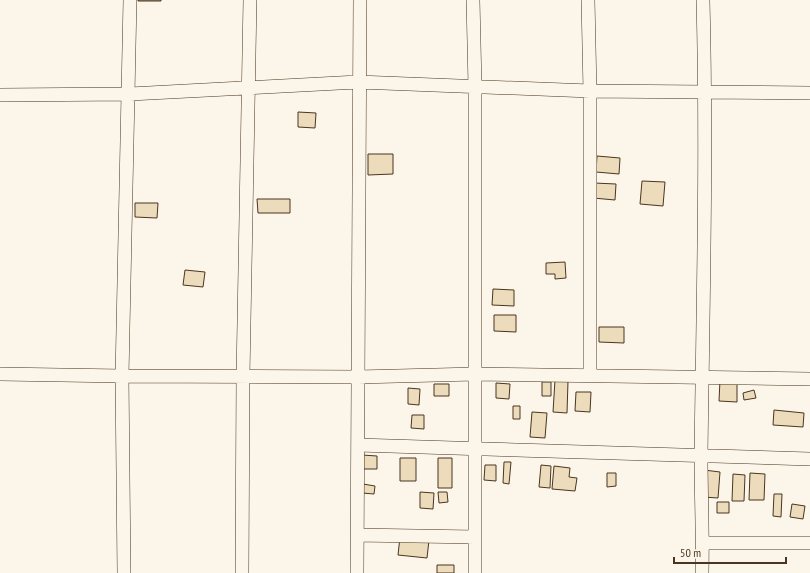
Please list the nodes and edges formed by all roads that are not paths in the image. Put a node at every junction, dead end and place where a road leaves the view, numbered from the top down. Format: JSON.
{"nodes":[{"id":1,"x":130,"y":0,"type":"edge"},
{"id":2,"x":250,"y":0,"type":"edge"},
{"id":3,"x":360,"y":0,"type":"edge"},
{"id":4,"x":473,"y":0,"type":"edge"},
{"id":5,"x":588,"y":0,"type":"edge"},
{"id":6,"x":703,"y":0,"type":"edge"},
{"id":7,"x":358,"y":82,"type":"junction"},
{"id":8,"x":475,"y":86,"type":"junction"},
{"id":9,"x":250,"y":88,"type":"junction"},
{"id":10,"x":590,"y":91,"type":"junction"},
{"id":11,"x":705,"y":92,"type":"junction"},
{"id":12,"x":810,"y":92,"type":"edge"},
{"id":13,"x":130,"y":94,"type":"junction"},
{"id":14,"x":0,"y":96,"type":"edge"},
{"id":15,"x":0,"y":374,"type":"edge"},
{"id":16,"x":475,"y":374,"type":"junction"},
{"id":17,"x":122,"y":376,"type":"junction"},
{"id":18,"x":242,"y":376,"type":"junction"},
{"id":19,"x":590,"y":376,"type":"junction"},
{"id":20,"x":358,"y":377,"type":"junction"},
{"id":21,"x":704,"y":378,"type":"junction"},
{"id":22,"x":810,"y":379,"type":"edge"},
{"id":23,"x":358,"y":445,"type":"junction"},
{"id":24,"x":475,"y":449,"type":"junction"},
{"id":25,"x":701,"y":456,"type":"junction"},
{"id":26,"x":810,"y":459,"type":"edge"},
{"id":27,"x":357,"y":535,"type":"junction"},
{"id":28,"x":475,"y":537,"type":"junction"},
{"id":29,"x":703,"y":543,"type":"junction"},
{"id":30,"x":810,"y":543,"type":"edge"},
{"id":31,"x":124,"y":573,"type":"edge"},
{"id":32,"x":242,"y":573,"type":"edge"},
{"id":33,"x":357,"y":573,"type":"edge"},
{"id":34,"x":474,"y":573,"type":"edge"},
{"id":35,"x":702,"y":573,"type":"edge"}],
"edges":[{"from":1,"to":13,"type":"street"},
{"from":2,"to":9,"type":"street"},
{"from":3,"to":7,"type":"street"},
{"from":4,"to":8,"type":"street"},
{"from":5,"to":10,"type":"street"},
{"from":6,"to":11,"type":"street"},
{"from":7,"to":8,"type":"street"},
{"from":7,"to":9,"type":"street"},
{"from":7,"to":20,"type":"street"},
{"from":8,"to":10,"type":"street"},
{"from":8,"to":16,"type":"street"},
{"from":9,"to":13,"type":"street"},
{"from":9,"to":18,"type":"street"},
{"from":10,"to":11,"type":"street"},
{"from":10,"to":19,"type":"street"},
{"from":11,"to":12,"type":"street"},
{"from":11,"to":21,"type":"street"},
{"from":13,"to":14,"type":"street"},
{"from":13,"to":17,"type":"street"},
{"from":15,"to":17,"type":"street"},
{"from":16,"to":19,"type":"street"},
{"from":16,"to":20,"type":"street"},
{"from":16,"to":24,"type":"street"},
{"from":17,"to":18,"type":"street"},
{"from":17,"to":31,"type":"street"},
{"from":18,"to":20,"type":"street"},
{"from":18,"to":32,"type":"street"},
{"from":19,"to":21,"type":"street"},
{"from":20,"to":23,"type":"street"},
{"from":21,"to":22,"type":"street"},
{"from":21,"to":25,"type":"street"},
{"from":23,"to":24,"type":"street"},
{"from":23,"to":27,"type":"street"},
{"from":24,"to":25,"type":"street"},
{"from":24,"to":28,"type":"street"},
{"from":25,"to":26,"type":"street"},
{"from":25,"to":29,"type":"street"},
{"from":27,"to":28,"type":"street"},
{"from":27,"to":33,"type":"street"},
{"from":28,"to":34,"type":"street"},
{"from":29,"to":30,"type":"street"},
{"from":29,"to":35,"type":"street"}]}
